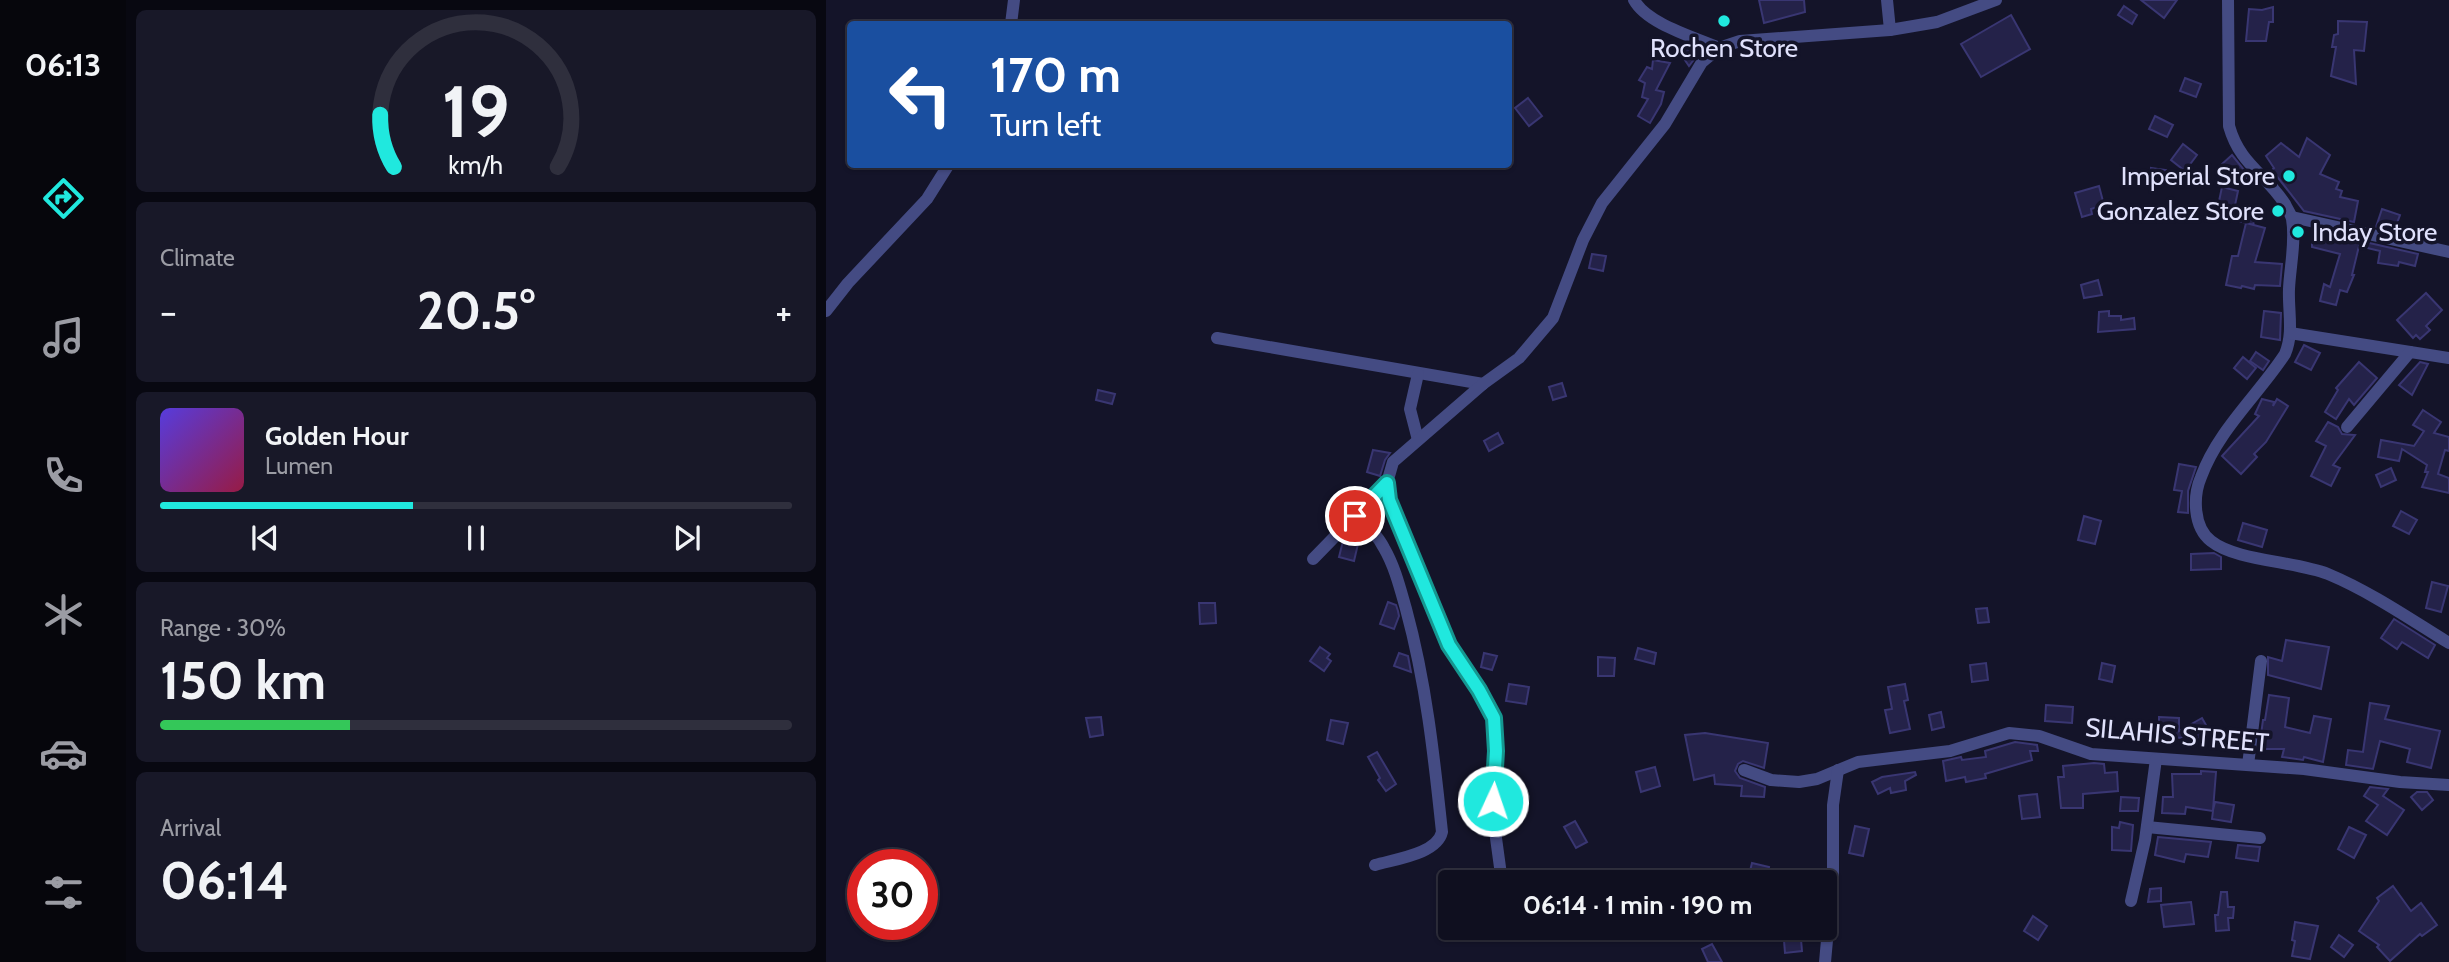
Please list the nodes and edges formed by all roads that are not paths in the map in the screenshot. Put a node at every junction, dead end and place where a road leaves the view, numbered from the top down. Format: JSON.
{"nodes":[{"id":1,"x":1014,"y":0,"type":"edge"},
{"id":2,"x":1634,"y":0,"type":"edge"},
{"id":3,"x":1887,"y":0,"type":"edge"},
{"id":4,"x":1996,"y":0,"type":"edge"},
{"id":5,"x":2228,"y":0,"type":"edge"},
{"id":6,"x":1012,"y":21,"type":"edge"},
{"id":7,"x":1890,"y":30,"type":"junction"},
{"id":8,"x":1719,"y":48,"type":"junction"},
{"id":9,"x":946,"y":168,"type":"edge"},
{"id":10,"x":2292,"y":217,"type":"junction"},
{"id":11,"x":2449,"y":251,"type":"edge"},
{"id":12,"x":826,"y":312,"type":"edge"},
{"id":13,"x":2290,"y":333,"type":"junction"},
{"id":14,"x":1217,"y":338,"type":"dead end"},
{"id":15,"x":2410,"y":352,"type":"junction"},
{"id":16,"x":2449,"y":358,"type":"edge"},
{"id":17,"x":1418,"y":374,"type":"junction"},
{"id":18,"x":1483,"y":384,"type":"junction"},
{"id":19,"x":2347,"y":427,"type":"dead end"},
{"id":20,"x":1418,"y":440,"type":"junction"},
{"id":21,"x":1387,"y":483,"type":"junction"},
{"id":22,"x":1355,"y":516,"type":"junction"},
{"id":23,"x":1313,"y":559,"type":"dead end"},
{"id":24,"x":2449,"y":643,"type":"edge"},
{"id":25,"x":2261,"y":661,"type":"dead end"},
{"id":26,"x":2156,"y":759,"type":"junction"},
{"id":27,"x":2248,"y":765,"type":"junction"},
{"id":28,"x":1744,"y":770,"type":"dead end"},
{"id":29,"x":1838,"y":770,"type":"junction"},
{"id":30,"x":2449,"y":785,"type":"edge"},
{"id":31,"x":2147,"y":827,"type":"junction"},
{"id":32,"x":2260,"y":838,"type":"dead end"},
{"id":33,"x":1375,"y":865,"type":"dead end"},
{"id":34,"x":1500,"y":870,"type":"edge"},
{"id":35,"x":2131,"y":901,"type":"dead end"},
{"id":36,"x":1825,"y":962,"type":"edge"}],
"edges":[{"from":1,"to":6,"type":"street"},
{"from":2,"to":8,"type":"street"},
{"from":3,"to":7,"type":"street"},
{"from":4,"to":7,"type":"street"},
{"from":5,"to":10,"type":"street"},
{"from":7,"to":8,"type":"street"},
{"from":8,"to":18,"type":"street"},
{"from":9,"to":12,"type":"street"},
{"from":10,"to":11,"type":"street"},
{"from":10,"to":13,"type":"street"},
{"from":13,"to":15,"type":"street"},
{"from":13,"to":24,"type":"street"},
{"from":14,"to":17,"type":"street"},
{"from":15,"to":16,"type":"street"},
{"from":15,"to":19,"type":"street"},
{"from":17,"to":18,"type":"street"},
{"from":17,"to":20,"type":"street"},
{"from":18,"to":20,"type":"street"},
{"from":20,"to":21,"type":"street"},
{"from":21,"to":22,"type":"street"},
{"from":21,"to":34,"type":"street"},
{"from":22,"to":23,"type":"street"},
{"from":22,"to":33,"type":"street"},
{"from":25,"to":27,"type":"street"},
{"from":26,"to":27,"type":"street","name":"SILAHIS STREET"},
{"from":26,"to":29,"type":"street","name":"SILAHIS STREET"},
{"from":26,"to":31,"type":"street"},
{"from":27,"to":30,"type":"street","name":"SILAHIS STREET"},
{"from":28,"to":29,"type":"street","name":"SILAHIS STREET"},
{"from":29,"to":36,"type":"street"},
{"from":31,"to":32,"type":"street"},
{"from":31,"to":35,"type":"street"}]}
